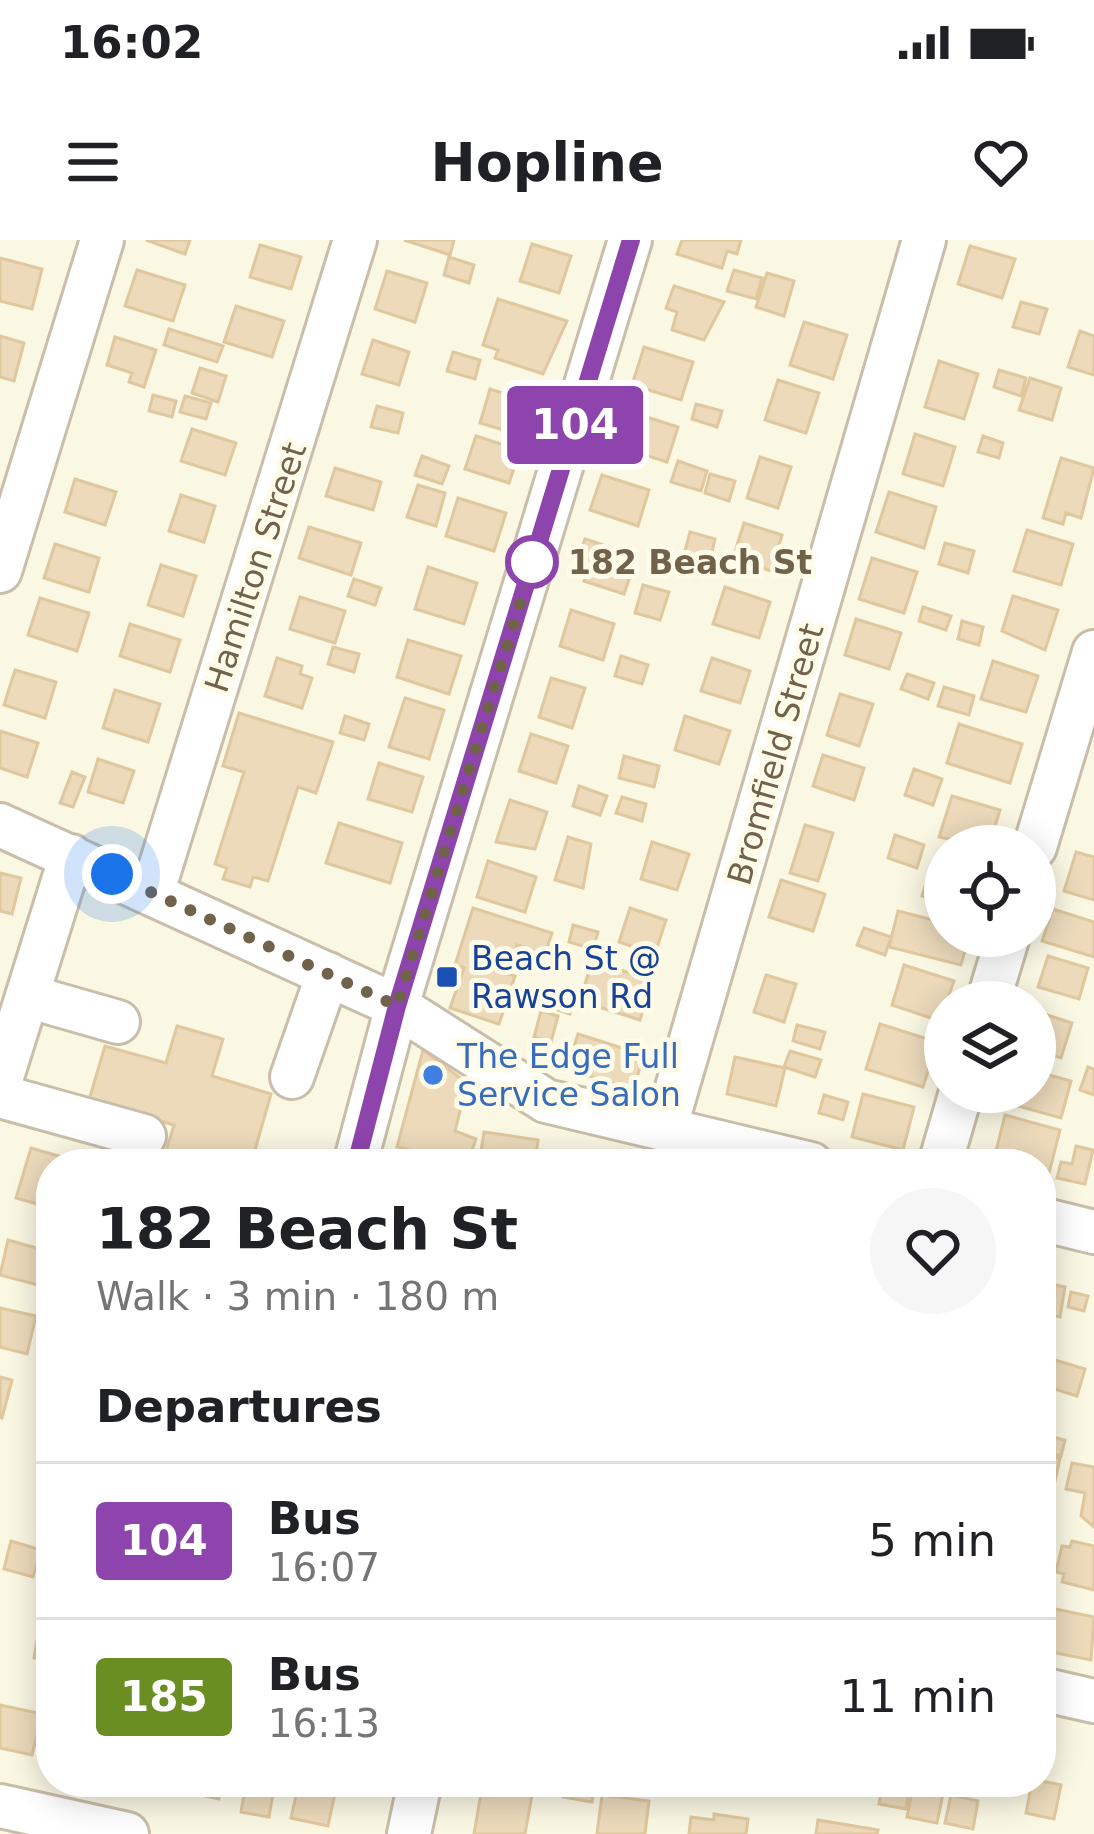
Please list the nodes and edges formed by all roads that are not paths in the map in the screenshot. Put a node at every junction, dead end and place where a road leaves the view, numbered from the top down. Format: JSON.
{"nodes":[{"id":1,"x":103,"y":240,"type":"edge"},
{"id":2,"x":355,"y":240,"type":"edge"},
{"id":3,"x":631,"y":240,"type":"edge"},
{"id":4,"x":924,"y":240,"type":"edge"},
{"id":5,"x":0,"y":571,"type":"edge"},
{"id":6,"x":1094,"y":652,"type":"edge"},
{"id":7,"x":0,"y":825,"type":"edge"},
{"id":8,"x":1042,"y":825,"type":"edge"},
{"id":9,"x":71,"y":856,"type":"junction"},
{"id":10,"x":152,"y":894,"type":"junction"},
{"id":11,"x":328,"y":974,"type":"junction"},
{"id":12,"x":27,"y":996,"type":"junction"},
{"id":13,"x":397,"y":1006,"type":"junction"},
{"id":14,"x":118,"y":1022,"type":"dead end"},
{"id":15,"x":292,"y":1077,"type":"dead end"},
{"id":16,"x":0,"y":1083,"type":"edge"},
{"id":17,"x":0,"y":1096,"type":"edge"},
{"id":18,"x":955,"y":1113,"type":"edge"},
{"id":19,"x":665,"y":1129,"type":"junction"},
{"id":20,"x":144,"y":1136,"type":"dead end"},
{"id":21,"x":360,"y":1149,"type":"edge"},
{"id":22,"x":748,"y":1149,"type":"edge"},
{"id":23,"x":944,"y":1149,"type":"edge"},
{"id":24,"x":1056,"y":1223,"type":"edge"},
{"id":25,"x":1094,"y":1232,"type":"edge"},
{"id":26,"x":1056,"y":1692,"type":"edge"},
{"id":27,"x":1094,"y":1701,"type":"edge"},
{"id":28,"x":417,"y":1797,"type":"edge"},
{"id":29,"x":0,"y":1806,"type":"edge"},
{"id":30,"x":127,"y":1834,"type":"edge"},
{"id":31,"x":409,"y":1834,"type":"edge"}],
"edges":[{"from":1,"to":5,"type":"street"},
{"from":2,"to":10,"type":"street","name":"Hamilton Street"},
{"from":3,"to":13,"type":"street"},
{"from":4,"to":19,"type":"street","name":"Bromfield Street"},
{"from":6,"to":8,"type":"street"},
{"from":7,"to":9,"type":"street"},
{"from":9,"to":10,"type":"street"},
{"from":9,"to":12,"type":"street"},
{"from":10,"to":11,"type":"street"},
{"from":11,"to":13,"type":"street"},
{"from":11,"to":15,"type":"street"},
{"from":12,"to":14,"type":"street"},
{"from":12,"to":16,"type":"street"},
{"from":13,"to":19,"type":"street"},
{"from":13,"to":21,"type":"street"},
{"from":17,"to":20,"type":"street"},
{"from":18,"to":23,"type":"street"},
{"from":19,"to":22,"type":"street"},
{"from":24,"to":25,"type":"street"},
{"from":26,"to":27,"type":"street"},
{"from":28,"to":31,"type":"street"},
{"from":29,"to":30,"type":"street"}]}
